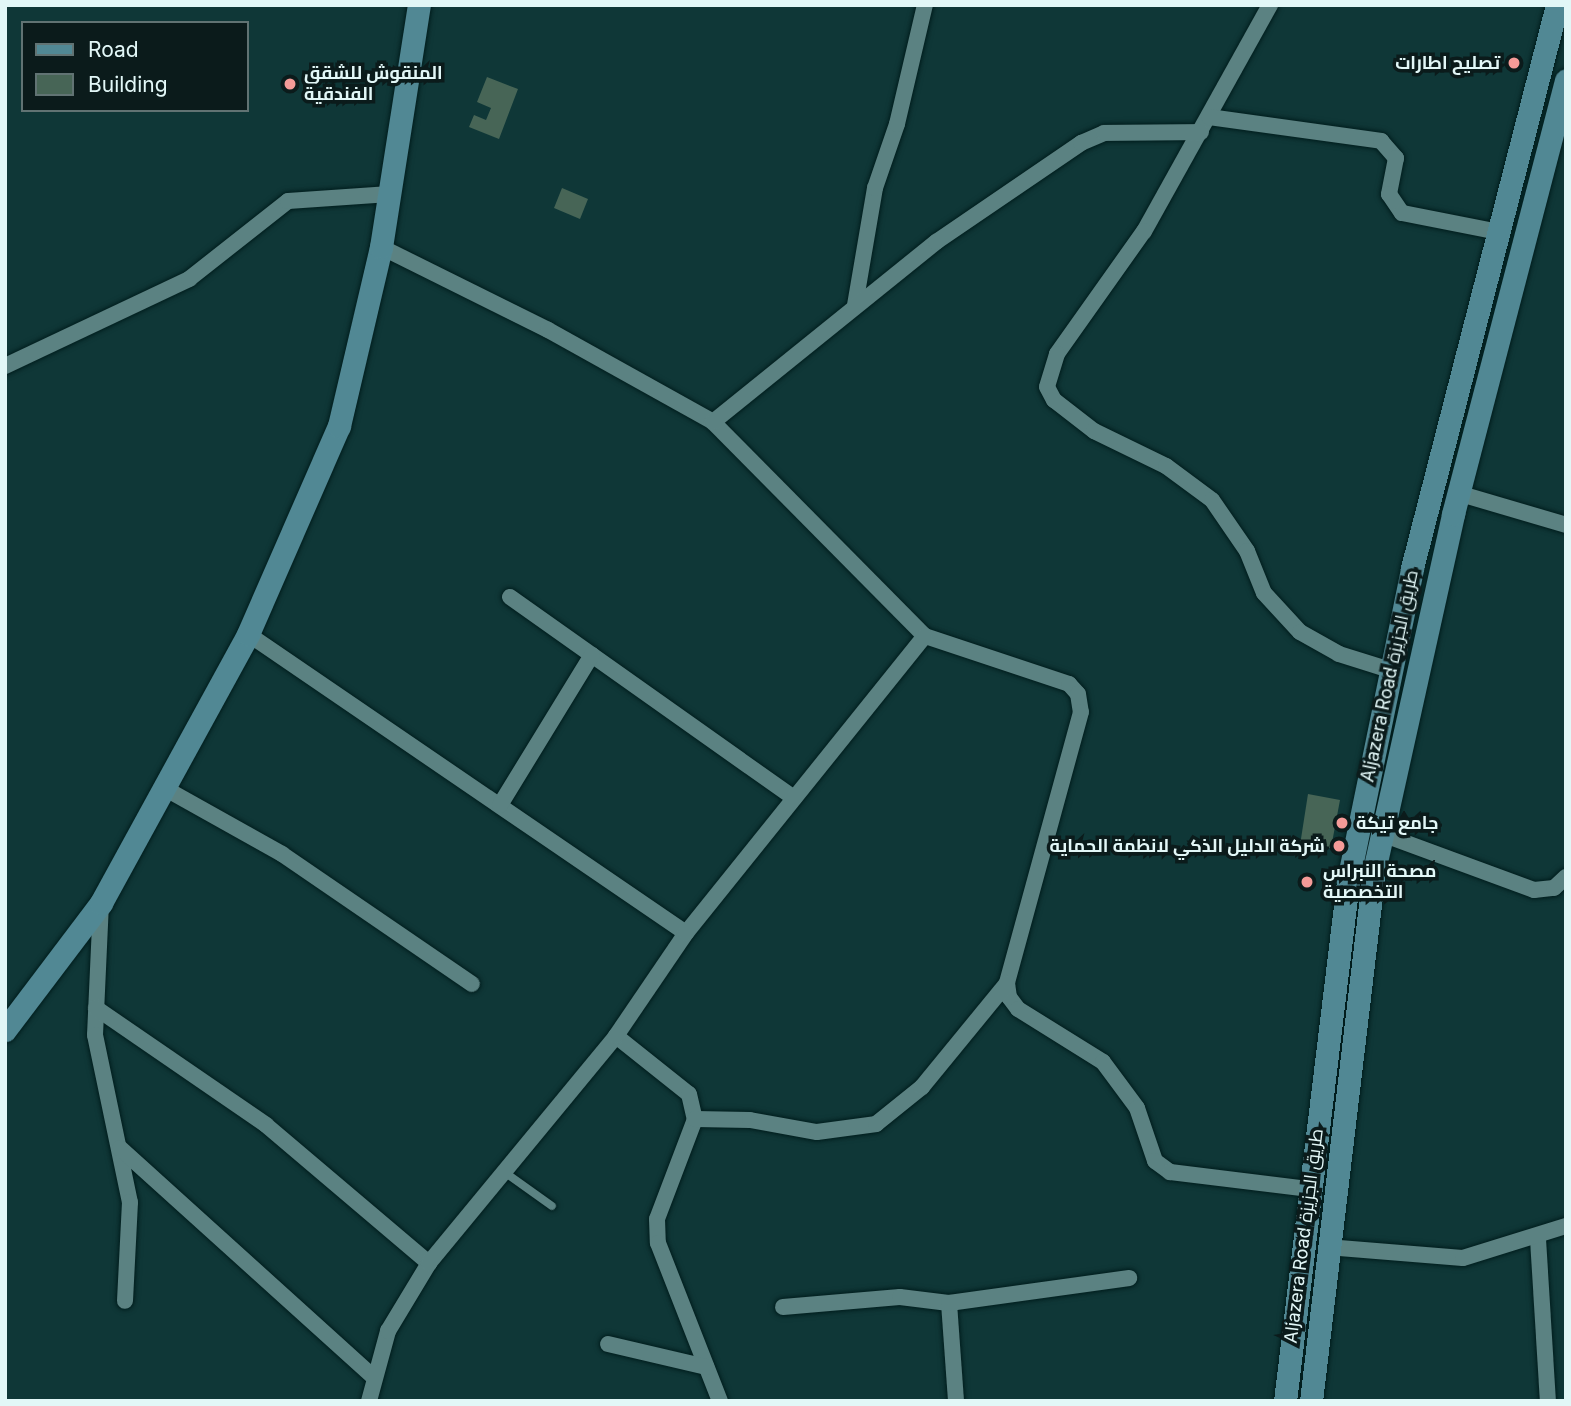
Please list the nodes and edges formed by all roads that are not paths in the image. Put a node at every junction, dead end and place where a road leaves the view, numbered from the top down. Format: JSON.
{"nodes":[{"id":1,"x":925,"y":5,"type":"edge"},
{"id":2,"x":1270,"y":5,"type":"edge"},
{"id":3,"x":1557,"y":5,"type":"edge"},
{"id":4,"x":421,"y":12,"type":"edge"},
{"id":5,"x":1566,"y":80,"type":"edge"},
{"id":6,"x":1209,"y":117,"type":"junction"},
{"id":7,"x":1201,"y":132,"type":"junction"},
{"id":8,"x":390,"y":194,"type":"junction"},
{"id":9,"x":1499,"y":232,"type":"junction"},
{"id":10,"x":381,"y":247,"type":"junction"},
{"id":11,"x":855,"y":305,"type":"junction"},
{"id":12,"x":5,"y":366,"type":"edge"},
{"id":13,"x":713,"y":422,"type":"junction"},
{"id":14,"x":1461,"y":494,"type":"junction"},
{"id":15,"x":1566,"y":525,"type":"edge"},
{"id":16,"x":510,"y":597,"type":"dead end"},
{"id":17,"x":248,"y":635,"type":"junction"},
{"id":18,"x":925,"y":636,"type":"junction"},
{"id":19,"x":592,"y":655,"type":"junction"},
{"id":20,"x":1390,"y":670,"type":"junction"},
{"id":21,"x":164,"y":788,"type":"junction"},
{"id":22,"x":794,"y":798,"type":"junction"},
{"id":23,"x":500,"y":805,"type":"junction"},
{"id":24,"x":1381,"y":834,"type":"junction"},
{"id":25,"x":1566,"y":877,"type":"edge"},
{"id":26,"x":101,"y":903,"type":"junction"},
{"id":27,"x":686,"y":933,"type":"junction"},
{"id":28,"x":1007,"y":983,"type":"junction"},
{"id":29,"x":472,"y":984,"type":"dead end"},
{"id":30,"x":96,"y":1008,"type":"junction"},
{"id":31,"x":5,"y":1030,"type":"edge"},
{"id":32,"x":615,"y":1036,"type":"junction"},
{"id":33,"x":695,"y":1119,"type":"junction"},
{"id":34,"x":120,"y":1148,"type":"junction"},
{"id":35,"x":503,"y":1171,"type":"junction"},
{"id":36,"x":1308,"y":1189,"type":"junction"},
{"id":37,"x":552,"y":1206,"type":"dead end"},
{"id":38,"x":1566,"y":1226,"type":"edge"},
{"id":39,"x":1538,"y":1239,"type":"junction"},
{"id":40,"x":1327,"y":1247,"type":"junction"},
{"id":41,"x":429,"y":1264,"type":"junction"},
{"id":42,"x":1129,"y":1278,"type":"dead end"},
{"id":43,"x":125,"y":1301,"type":"dead end"},
{"id":44,"x":949,"y":1303,"type":"junction"},
{"id":45,"x":783,"y":1307,"type":"dead end"},
{"id":46,"x":608,"y":1344,"type":"dead end"},
{"id":47,"x":706,"y":1367,"type":"junction"},
{"id":48,"x":373,"y":1377,"type":"junction"},
{"id":49,"x":369,"y":1401,"type":"edge"},
{"id":50,"x":720,"y":1401,"type":"edge"},
{"id":51,"x":956,"y":1401,"type":"edge"},
{"id":52,"x":1285,"y":1401,"type":"edge"},
{"id":53,"x":1311,"y":1401,"type":"edge"},
{"id":54,"x":1548,"y":1401,"type":"edge"}],
"edges":[{"from":1,"to":11,"type":"street"},
{"from":2,"to":6,"type":"street"},
{"from":3,"to":9,"type":"main road","name":"Aljazera Road طريق الجزيزة"},
{"from":4,"to":8,"type":"main road"},
{"from":5,"to":14,"type":"main road","name":"Aljazera Road طريق الجزيزة"},
{"from":6,"to":7,"type":"street"},
{"from":6,"to":9,"type":"street"},
{"from":7,"to":11,"type":"street"},
{"from":7,"to":20,"type":"street"},
{"from":8,"to":10,"type":"main road"},
{"from":8,"to":12,"type":"street"},
{"from":9,"to":20,"type":"main road","name":"Aljazera Road طريق الجزيزة"},
{"from":10,"to":13,"type":"street"},
{"from":10,"to":17,"type":"main road"},
{"from":11,"to":13,"type":"street"},
{"from":13,"to":18,"type":"street"},
{"from":14,"to":15,"type":"street"},
{"from":14,"to":24,"type":"main road","name":"Aljazera Road طريق الجزيزة"},
{"from":16,"to":19,"type":"street"},
{"from":17,"to":21,"type":"main road"},
{"from":17,"to":23,"type":"street"},
{"from":18,"to":22,"type":"street"},
{"from":18,"to":28,"type":"street"},
{"from":19,"to":22,"type":"street"},
{"from":19,"to":23,"type":"street"},
{"from":20,"to":36,"type":"main road","name":"Aljazera Road طريق الجزيزة"},
{"from":21,"to":26,"type":"main road"},
{"from":21,"to":29,"type":"street"},
{"from":22,"to":27,"type":"street"},
{"from":23,"to":27,"type":"street"},
{"from":24,"to":25,"type":"street"},
{"from":24,"to":40,"type":"main road","name":"Aljazera Road طريق الجزيزة"},
{"from":26,"to":30,"type":"street"},
{"from":26,"to":31,"type":"main road"},
{"from":27,"to":32,"type":"street"},
{"from":28,"to":33,"type":"street"},
{"from":28,"to":36,"type":"street"},
{"from":30,"to":34,"type":"street"},
{"from":30,"to":41,"type":"street"},
{"from":32,"to":33,"type":"street"},
{"from":32,"to":35,"type":"street"},
{"from":33,"to":47,"type":"street"},
{"from":34,"to":43,"type":"street"},
{"from":34,"to":48,"type":"street"},
{"from":35,"to":37,"type":"lane"},
{"from":35,"to":41,"type":"street"},
{"from":36,"to":52,"type":"main road","name":"Aljazera Road طريق الجزيزة"},
{"from":38,"to":39,"type":"street"},
{"from":39,"to":40,"type":"street"},
{"from":39,"to":54,"type":"street"},
{"from":40,"to":53,"type":"main road","name":"Aljazera Road طريق الجزيزة"},
{"from":41,"to":48,"type":"street"},
{"from":42,"to":44,"type":"street"},
{"from":44,"to":45,"type":"street"},
{"from":44,"to":51,"type":"street"},
{"from":46,"to":47,"type":"street"},
{"from":47,"to":50,"type":"street"},
{"from":48,"to":49,"type":"street"}]}
